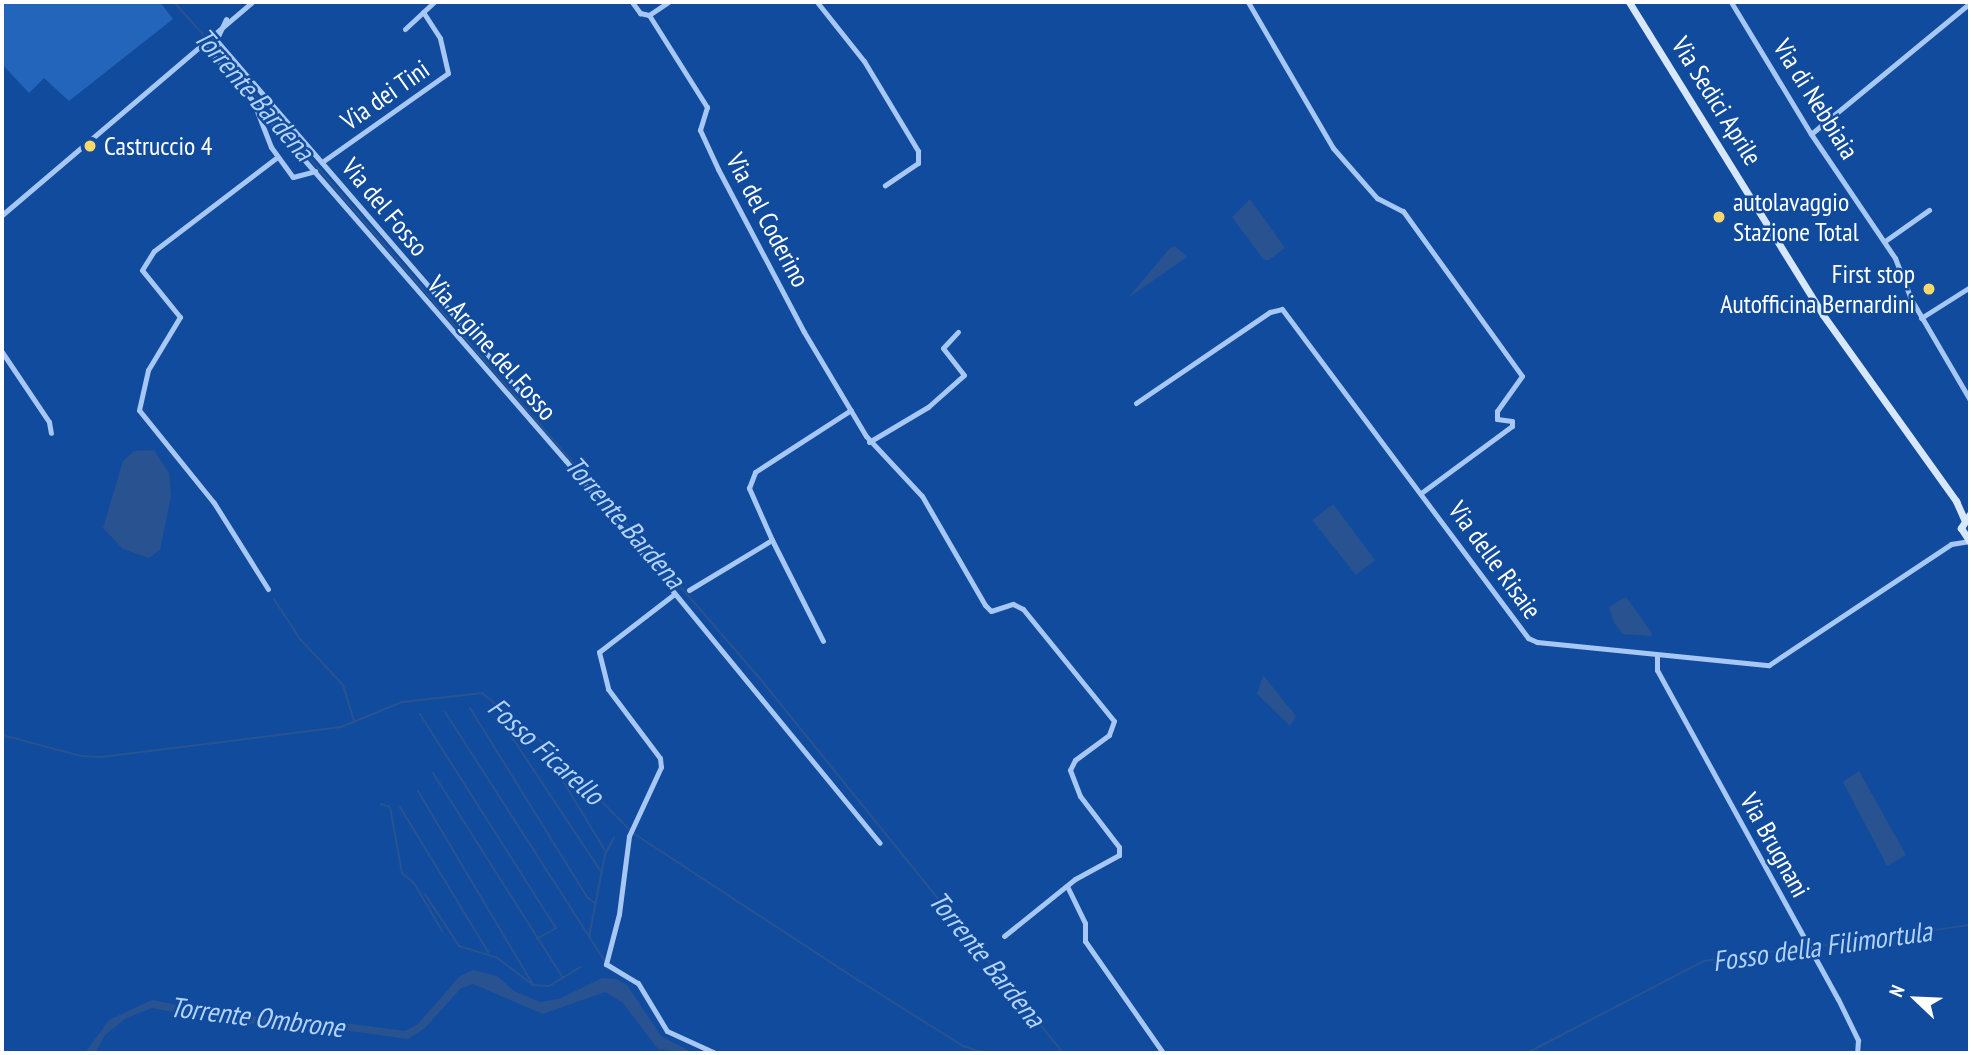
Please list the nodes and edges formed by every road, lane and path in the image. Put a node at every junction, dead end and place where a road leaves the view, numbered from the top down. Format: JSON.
{"nodes":[{"id":1,"x":252,"y":2,"type":"edge"},
{"id":2,"x":434,"y":2,"type":"edge"},
{"id":3,"x":632,"y":2,"type":"edge"},
{"id":4,"x":668,"y":2,"type":"edge"},
{"id":5,"x":817,"y":2,"type":"edge"},
{"id":6,"x":1248,"y":2,"type":"edge"},
{"id":7,"x":1629,"y":2,"type":"edge"},
{"id":8,"x":1731,"y":2,"type":"edge"},
{"id":9,"x":1970,"y":3,"type":"edge"},
{"id":10,"x":423,"y":12,"type":"junction"},
{"id":11,"x":649,"y":16,"type":"junction"},
{"id":12,"x":226,"y":19,"type":"junction"},
{"id":13,"x":405,"y":29,"type":"dead end"},
{"id":14,"x":201,"y":42,"type":"junction"},
{"id":15,"x":247,"y":94,"type":"junction"},
{"id":16,"x":1811,"y":134,"type":"junction"},
{"id":17,"x":276,"y":158,"type":"junction"},
{"id":18,"x":322,"y":162,"type":"junction"},
{"id":19,"x":315,"y":171,"type":"junction"},
{"id":20,"x":885,"y":185,"type":"dead end"},
{"id":21,"x":1929,"y":210,"type":"dead end"},
{"id":22,"x":2,"y":215,"type":"edge"},
{"id":23,"x":1885,"y":241,"type":"junction"},
{"id":24,"x":1970,"y":286,"type":"edge"},
{"id":25,"x":1921,"y":318,"type":"junction"},
{"id":26,"x":958,"y":332,"type":"dead end"},
{"id":27,"x":2,"y":352,"type":"edge"},
{"id":28,"x":525,"y":398,"type":"dead end"},
{"id":29,"x":1970,"y":400,"type":"edge"},
{"id":30,"x":1136,"y":403,"type":"dead end"},
{"id":31,"x":851,"y":410,"type":"junction"},
{"id":32,"x":51,"y":433,"type":"dead end"},
{"id":33,"x":869,"y":442,"type":"junction"},
{"id":34,"x":1421,"y":493,"type":"junction"},
{"id":35,"x":1968,"y":514,"type":"edge"},
{"id":36,"x":1961,"y":532,"type":"junction"},
{"id":37,"x":772,"y":540,"type":"junction"},
{"id":38,"x":1970,"y":542,"type":"edge"},
{"id":39,"x":1951,"y":544,"type":"junction"},
{"id":40,"x":268,"y":589,"type":"dead end"},
{"id":41,"x":689,"y":590,"type":"dead end"},
{"id":42,"x":673,"y":595,"type":"junction"},
{"id":43,"x":823,"y":641,"type":"dead end"},
{"id":44,"x":1657,"y":655,"type":"junction"},
{"id":45,"x":880,"y":843,"type":"dead end"},
{"id":46,"x":1067,"y":886,"type":"junction"},
{"id":47,"x":1004,"y":936,"type":"dead end"},
{"id":48,"x":715,"y":1053,"type":"edge"},
{"id":49,"x":1163,"y":1053,"type":"edge"},
{"id":50,"x":1857,"y":1053,"type":"edge"}],
"edges":[{"from":1,"to":12,"type":"street"},
{"from":2,"to":10,"type":"street"},
{"from":3,"to":11,"type":"street","name":"Via del Coderino"},
{"from":4,"to":11,"type":"street"},
{"from":5,"to":20,"type":"street"},
{"from":6,"to":34,"type":"street"},
{"from":7,"to":35,"type":"main road","name":"Via Sedici Aprile"},
{"from":8,"to":16,"type":"street","name":"Via di Nebbiaia"},
{"from":9,"to":16,"type":"street"},
{"from":10,"to":13,"type":"street"},
{"from":10,"to":18,"type":"street","name":"Via dei Tini"},
{"from":11,"to":31,"type":"street","name":"Via del Coderino"},
{"from":12,"to":14,"type":"street"},
{"from":12,"to":18,"type":"street","name":"Via del Fosso"},
{"from":14,"to":15,"type":"street"},
{"from":14,"to":22,"type":"street"},
{"from":15,"to":17,"type":"street"},
{"from":15,"to":19,"type":"street","name":"Via Argine del Fosso"},
{"from":16,"to":23,"type":"street","name":"Via di Nebbiaia"},
{"from":17,"to":19,"type":"street"},
{"from":17,"to":40,"type":"street"},
{"from":18,"to":28,"type":"street","name":"Via del Fosso"},
{"from":19,"to":42,"type":"street","name":"Via Argine del Fosso"},
{"from":21,"to":23,"type":"street"},
{"from":23,"to":25,"type":"street","name":"Via di Nebbiaia"},
{"from":24,"to":25,"type":"street"},
{"from":25,"to":29,"type":"street","name":"Via di Nebbiaia"},
{"from":26,"to":33,"type":"street"},
{"from":27,"to":32,"type":"street"},
{"from":30,"to":34,"type":"street","name":"Via delle Risaie"},
{"from":31,"to":33,"type":"street","name":"Via del Coderino"},
{"from":31,"to":37,"type":"street"},
{"from":33,"to":46,"type":"street","name":"Via del Coderino"},
{"from":34,"to":44,"type":"street","name":"Via delle Risaie"},
{"from":35,"to":36,"type":"main road","name":"Via Sedici Aprile"},
{"from":36,"to":38,"type":"main road"},
{"from":36,"to":39,"type":"street","name":"Via delle Risaie"},
{"from":37,"to":41,"type":"street"},
{"from":37,"to":43,"type":"street"},
{"from":38,"to":39,"type":"street","name":"Via delle Risaie"},
{"from":39,"to":44,"type":"street","name":"Via delle Risaie"},
{"from":42,"to":45,"type":"street","name":"Via Argine del Fosso"},
{"from":42,"to":48,"type":"street"},
{"from":44,"to":50,"type":"street","name":"Via Brugnani"},
{"from":46,"to":47,"type":"street"},
{"from":46,"to":49,"type":"street"}]}
